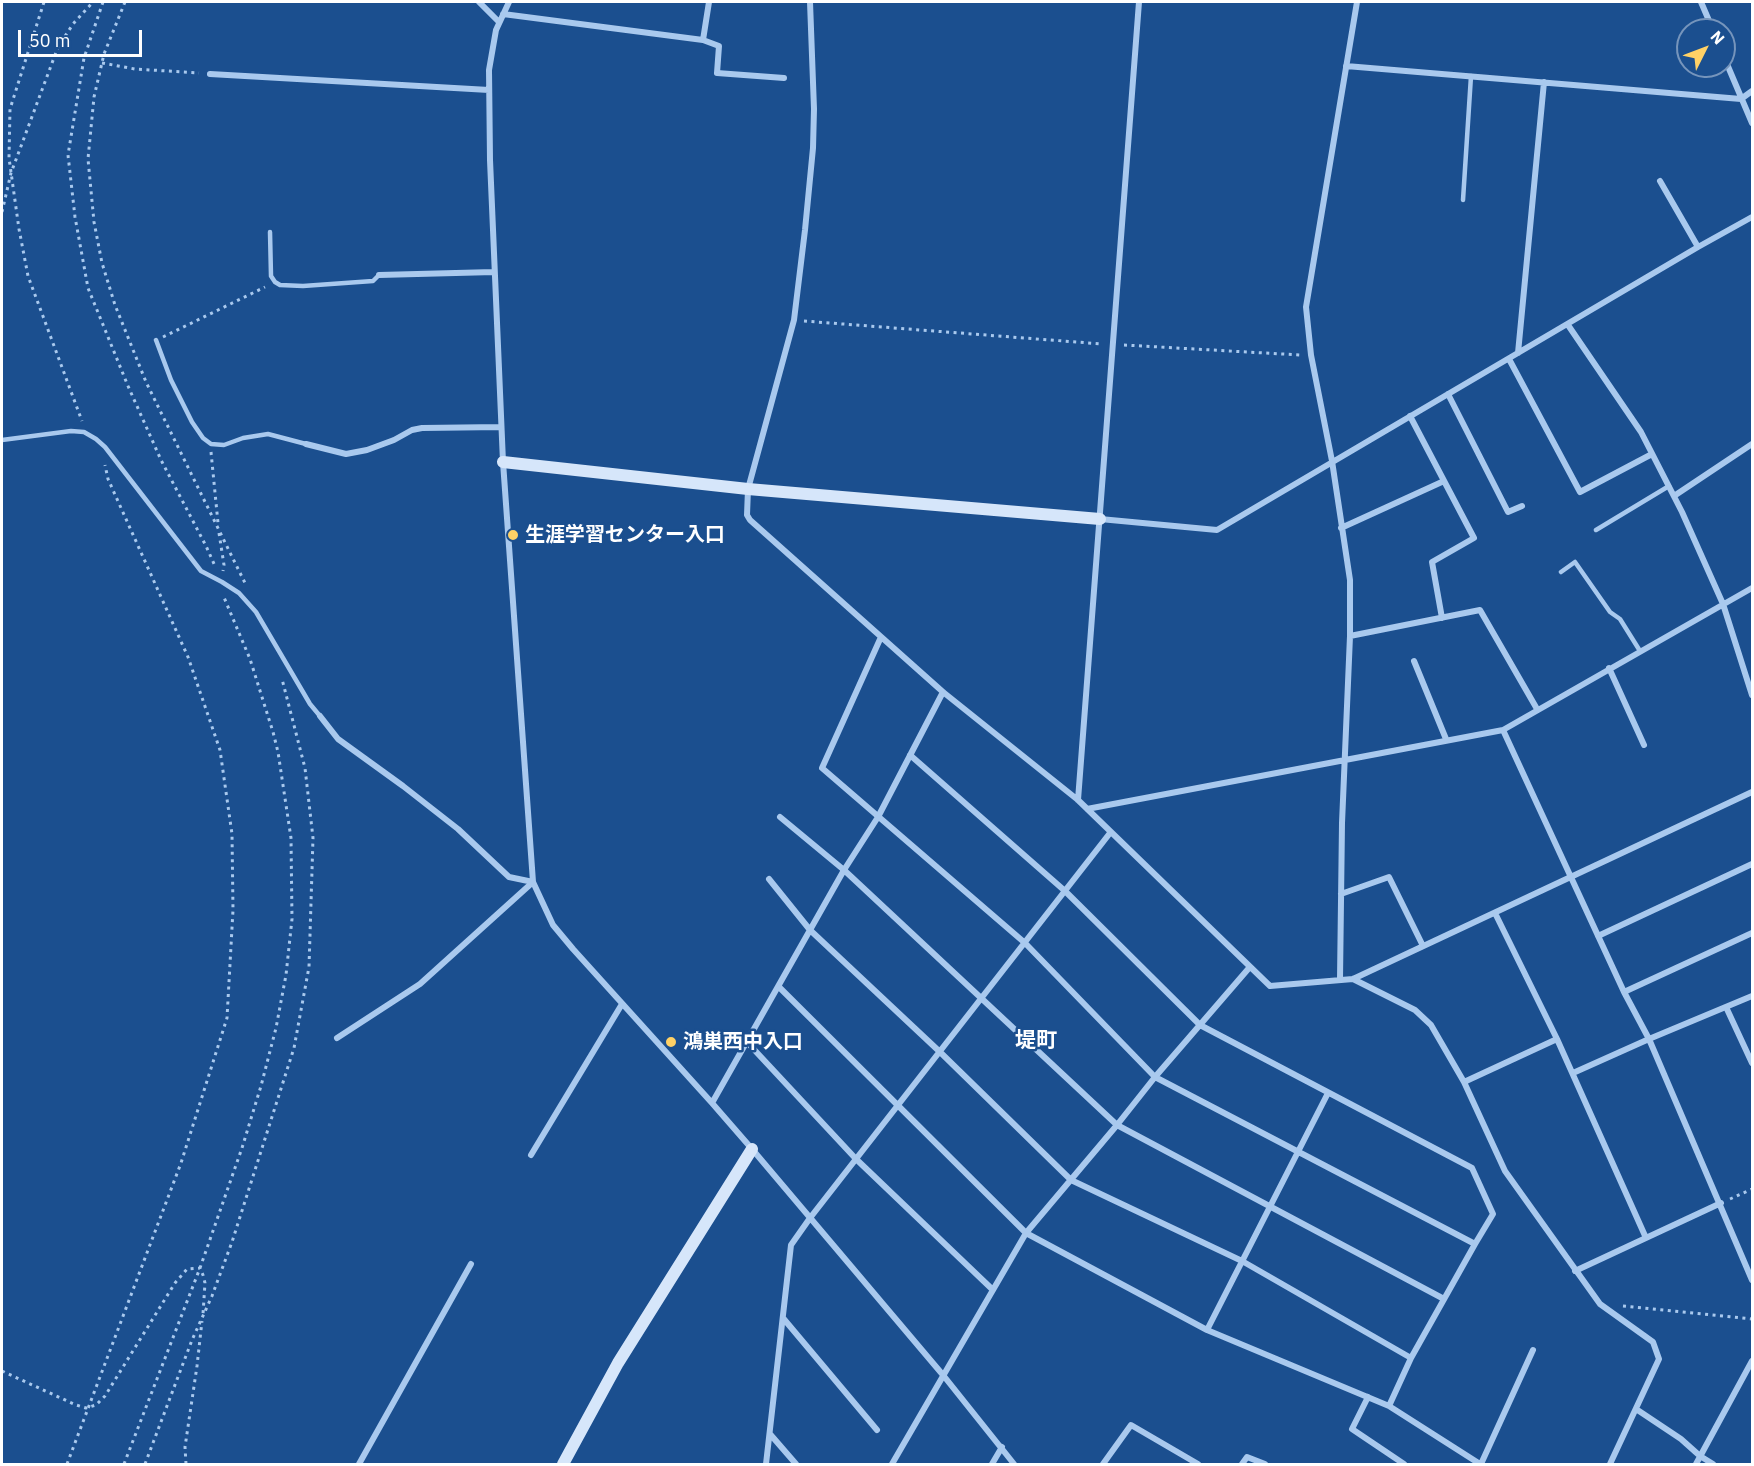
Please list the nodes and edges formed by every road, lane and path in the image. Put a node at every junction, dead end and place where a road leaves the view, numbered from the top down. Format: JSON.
{"nodes":[{"id":1,"x":44,"y":2,"type":"edge"},
{"id":2,"x":93,"y":2,"type":"edge"},
{"id":3,"x":103,"y":2,"type":"edge"},
{"id":4,"x":125,"y":2,"type":"edge"},
{"id":5,"x":479,"y":2,"type":"edge"},
{"id":6,"x":509,"y":2,"type":"edge"},
{"id":7,"x":709,"y":2,"type":"edge"},
{"id":8,"x":810,"y":2,"type":"edge"},
{"id":9,"x":1139,"y":2,"type":"edge"},
{"id":10,"x":1357,"y":2,"type":"edge"},
{"id":11,"x":1701,"y":2,"type":"edge"},
{"id":12,"x":503,"y":14,"type":"junction"},
{"id":13,"x":1708,"y":18,"type":"edge"},
{"id":14,"x":499,"y":22,"type":"junction"},
{"id":15,"x":702,"y":40,"type":"junction"},
{"id":16,"x":102,"y":63,"type":"junction"},
{"id":17,"x":1346,"y":66,"type":"junction"},
{"id":18,"x":210,"y":74,"type":"joint"},
{"id":19,"x":1471,"y":76,"type":"junction"},
{"id":20,"x":784,"y":78,"type":"dead end"},
{"id":21,"x":1732,"y":78,"type":"edge"},
{"id":22,"x":1544,"y":82,"type":"junction"},
{"id":23,"x":489,"y":90,"type":"junction"},
{"id":24,"x":1752,"y":92,"type":"edge"},
{"id":25,"x":1741,"y":99,"type":"junction"},
{"id":26,"x":1752,"y":123,"type":"edge"},
{"id":27,"x":11,"y":173,"type":"junction"},
{"id":28,"x":1660,"y":182,"type":"dead end"},
{"id":29,"x":1463,"y":200,"type":"dead end"},
{"id":30,"x":2,"y":212,"type":"edge"},
{"id":31,"x":1752,"y":217,"type":"edge"},
{"id":32,"x":270,"y":232,"type":"dead end"},
{"id":33,"x":1698,"y":247,"type":"junction"},
{"id":34,"x":494,"y":272,"type":"junction"},
{"id":35,"x":379,"y":274,"type":"joint"},
{"id":36,"x":275,"y":282,"type":"junction"},
{"id":37,"x":794,"y":320,"type":"junction"},
{"id":38,"x":1568,"y":325,"type":"junction"},
{"id":39,"x":156,"y":340,"type":"joint"},
{"id":40,"x":1113,"y":344,"type":"junction"},
{"id":41,"x":1518,"y":354,"type":"junction"},
{"id":42,"x":1311,"y":355,"type":"junction"},
{"id":43,"x":1509,"y":359,"type":"junction"},
{"id":44,"x":1448,"y":394,"type":"junction"},
{"id":45,"x":1410,"y":416,"type":"junction"},
{"id":46,"x":501,"y":428,"type":"junction"},
{"id":47,"x":84,"y":432,"type":"junction"},
{"id":48,"x":2,"y":440,"type":"edge"},
{"id":49,"x":211,"y":444,"type":"junction"},
{"id":50,"x":306,"y":444,"type":"joint"},
{"id":51,"x":1752,"y":444,"type":"edge"},
{"id":52,"x":105,"y":447,"type":"junction"},
{"id":53,"x":1652,"y":454,"type":"junction"},
{"id":54,"x":1332,"y":461,"type":"junction"},
{"id":55,"x":503,"y":462,"type":"junction"},
{"id":56,"x":1444,"y":481,"type":"junction"},
{"id":57,"x":1669,"y":486,"type":"junction"},
{"id":58,"x":748,"y":489,"type":"junction"},
{"id":59,"x":1674,"y":496,"type":"junction"},
{"id":60,"x":1522,"y":506,"type":"dead end"},
{"id":61,"x":1100,"y":519,"type":"junction"},
{"id":62,"x":219,"y":528,"type":"junction"},
{"id":63,"x":1341,"y":528,"type":"junction"},
{"id":64,"x":1596,"y":530,"type":"dead end"},
{"id":65,"x":1561,"y":572,"type":"dead end"},
{"id":66,"x":222,"y":582,"type":"junction"},
{"id":67,"x":244,"y":583,"type":"dead end"},
{"id":68,"x":1752,"y":588,"type":"edge"},
{"id":69,"x":1723,"y":604,"type":"junction"},
{"id":70,"x":1442,"y":618,"type":"junction"},
{"id":71,"x":1350,"y":636,"type":"junction"},
{"id":72,"x":881,"y":637,"type":"junction"},
{"id":73,"x":1640,"y":651,"type":"junction"},
{"id":74,"x":1414,"y":661,"type":"dead end"},
{"id":75,"x":1609,"y":668,"type":"junction"},
{"id":76,"x":281,"y":678,"type":"dead end"},
{"id":77,"x":943,"y":692,"type":"junction"},
{"id":78,"x":1752,"y":695,"type":"edge"},
{"id":79,"x":1537,"y":709,"type":"junction"},
{"id":80,"x":320,"y":716,"type":"joint"},
{"id":81,"x":1503,"y":730,"type":"junction"},
{"id":82,"x":1446,"y":740,"type":"junction"},
{"id":83,"x":1644,"y":745,"type":"dead end"},
{"id":84,"x":910,"y":755,"type":"junction"},
{"id":85,"x":1345,"y":760,"type":"junction"},
{"id":86,"x":1752,"y":792,"type":"edge"},
{"id":87,"x":1077,"y":800,"type":"junction"},
{"id":88,"x":1087,"y":809,"type":"junction"},
{"id":89,"x":878,"y":816,"type":"junction"},
{"id":90,"x":780,"y":817,"type":"dead end"},
{"id":91,"x":1110,"y":833,"type":"junction"},
{"id":92,"x":1752,"y":864,"type":"edge"},
{"id":93,"x":844,"y":870,"type":"junction"},
{"id":94,"x":1570,"y":878,"type":"junction"},
{"id":95,"x":769,"y":879,"type":"dead end"},
{"id":96,"x":533,"y":882,"type":"junction"},
{"id":97,"x":1065,"y":891,"type":"junction"},
{"id":98,"x":1341,"y":894,"type":"junction"},
{"id":99,"x":1496,"y":913,"type":"junction"},
{"id":100,"x":810,"y":930,"type":"junction"},
{"id":101,"x":1752,"y":933,"type":"edge"},
{"id":102,"x":1598,"y":936,"type":"junction"},
{"id":103,"x":1025,"y":943,"type":"junction"},
{"id":104,"x":1423,"y":946,"type":"junction"},
{"id":105,"x":1249,"y":968,"type":"junction"},
{"id":106,"x":1340,"y":979,"type":"junction"},
{"id":107,"x":1353,"y":979,"type":"junction"},
{"id":108,"x":779,"y":987,"type":"junction"},
{"id":109,"x":1624,"y":992,"type":"junction"},
{"id":110,"x":1752,"y":996,"type":"edge"},
{"id":111,"x":982,"y":998,"type":"junction"},
{"id":112,"x":622,"y":1004,"type":"junction"},
{"id":113,"x":1726,"y":1007,"type":"junction"},
{"id":114,"x":1200,"y":1025,"type":"junction"},
{"id":115,"x":337,"y":1038,"type":"dead end"},
{"id":116,"x":1557,"y":1039,"type":"junction"},
{"id":117,"x":1649,"y":1039,"type":"junction"},
{"id":118,"x":747,"y":1042,"type":"junction"},
{"id":119,"x":940,"y":1052,"type":"junction"},
{"id":120,"x":1752,"y":1063,"type":"edge"},
{"id":121,"x":1573,"y":1074,"type":"junction"},
{"id":122,"x":1155,"y":1077,"type":"junction"},
{"id":123,"x":1464,"y":1082,"type":"junction"},
{"id":124,"x":1328,"y":1093,"type":"junction"},
{"id":125,"x":712,"y":1103,"type":"junction"},
{"id":126,"x":898,"y":1106,"type":"junction"},
{"id":127,"x":1117,"y":1125,"type":"junction"},
{"id":128,"x":752,"y":1149,"type":"junction"},
{"id":129,"x":1298,"y":1151,"type":"junction"},
{"id":130,"x":531,"y":1155,"type":"dead end"},
{"id":131,"x":856,"y":1159,"type":"junction"},
{"id":132,"x":1071,"y":1180,"type":"junction"},
{"id":133,"x":1752,"y":1189,"type":"edge"},
{"id":134,"x":1720,"y":1203,"type":"junction"},
{"id":135,"x":1270,"y":1206,"type":"junction"},
{"id":136,"x":810,"y":1218,"type":"junction"},
{"id":137,"x":1026,"y":1233,"type":"junction"},
{"id":138,"x":1646,"y":1238,"type":"junction"},
{"id":139,"x":1474,"y":1244,"type":"junction"},
{"id":140,"x":1242,"y":1261,"type":"junction"},
{"id":141,"x":471,"y":1264,"type":"dead end"},
{"id":142,"x":200,"y":1268,"type":"junction"},
{"id":143,"x":1575,"y":1271,"type":"junction"},
{"id":144,"x":1752,"y":1280,"type":"edge"},
{"id":145,"x":993,"y":1290,"type":"junction"},
{"id":146,"x":1444,"y":1299,"type":"junction"},
{"id":147,"x":1600,"y":1304,"type":"junction"},
{"id":148,"x":202,"y":1317,"type":"junction"},
{"id":149,"x":783,"y":1318,"type":"junction"},
{"id":150,"x":1752,"y":1319,"type":"edge"},
{"id":151,"x":1207,"y":1330,"type":"junction"},
{"id":152,"x":1533,"y":1350,"type":"dead end"},
{"id":153,"x":1411,"y":1358,"type":"junction"},
{"id":154,"x":1752,"y":1361,"type":"edge"},
{"id":155,"x":2,"y":1371,"type":"edge"},
{"id":156,"x":943,"y":1375,"type":"junction"},
{"id":157,"x":1368,"y":1397,"type":"junction"},
{"id":158,"x":90,"y":1406,"type":"junction"},
{"id":159,"x":1389,"y":1406,"type":"junction"},
{"id":160,"x":1636,"y":1409,"type":"junction"},
{"id":161,"x":877,"y":1430,"type":"dead end"},
{"id":162,"x":770,"y":1434,"type":"junction"},
{"id":163,"x":1002,"y":1447,"type":"junction"},
{"id":164,"x":1700,"y":1456,"type":"junction"},
{"id":165,"x":1469,"y":1461,"type":"edge"},
{"id":166,"x":67,"y":1464,"type":"edge"},
{"id":167,"x":124,"y":1464,"type":"edge"},
{"id":168,"x":145,"y":1464,"type":"edge"},
{"id":169,"x":186,"y":1464,"type":"edge"},
{"id":170,"x":359,"y":1464,"type":"edge"},
{"id":171,"x":562,"y":1464,"type":"edge"},
{"id":172,"x":766,"y":1464,"type":"edge"},
{"id":173,"x":796,"y":1464,"type":"edge"},
{"id":174,"x":892,"y":1464,"type":"edge"},
{"id":175,"x":992,"y":1464,"type":"edge"},
{"id":176,"x":1014,"y":1464,"type":"edge"},
{"id":177,"x":1103,"y":1464,"type":"edge"},
{"id":178,"x":1198,"y":1464,"type":"edge"},
{"id":179,"x":1242,"y":1464,"type":"edge"},
{"id":180,"x":1264,"y":1464,"type":"edge"},
{"id":181,"x":1404,"y":1464,"type":"edge"},
{"id":182,"x":1481,"y":1464,"type":"edge"},
{"id":183,"x":1610,"y":1464,"type":"edge"},
{"id":184,"x":1696,"y":1464,"type":"edge"},
{"id":185,"x":1713,"y":1464,"type":"edge"}],
"edges":[{"from":1,"to":27,"type":"path"},
{"from":2,"to":27,"type":"path"},
{"from":3,"to":66,"type":"path"},
{"from":4,"to":16,"type":"path"},
{"from":5,"to":14,"type":"street"},
{"from":6,"to":12,"type":"street"},
{"from":7,"to":15,"type":"street"},
{"from":8,"to":37,"type":"street"},
{"from":9,"to":40,"type":"street"},
{"from":10,"to":17,"type":"street"},
{"from":11,"to":13,"type":"street"},
{"from":12,"to":14,"type":"street"},
{"from":12,"to":15,"type":"street"},
{"from":14,"to":23,"type":"street"},
{"from":15,"to":20,"type":"street"},
{"from":16,"to":18,"type":"path"},
{"from":16,"to":62,"type":"path"},
{"from":17,"to":19,"type":"street"},
{"from":17,"to":42,"type":"street"},
{"from":18,"to":23,"type":"street"},
{"from":19,"to":22,"type":"street"},
{"from":19,"to":29,"type":"lane"},
{"from":21,"to":25,"type":"street"},
{"from":22,"to":25,"type":"street"},
{"from":22,"to":41,"type":"street"},
{"from":23,"to":34,"type":"street"},
{"from":24,"to":25,"type":"street"},
{"from":25,"to":26,"type":"street"},
{"from":27,"to":30,"type":"path"},
{"from":27,"to":47,"type":"path"},
{"from":28,"to":33,"type":"street"},
{"from":31,"to":33,"type":"street"},
{"from":32,"to":36,"type":"lane"},
{"from":33,"to":38,"type":"street"},
{"from":34,"to":35,"type":"street"},
{"from":34,"to":46,"type":"street"},
{"from":35,"to":36,"type":"lane"},
{"from":36,"to":39,"type":"path"},
{"from":37,"to":40,"type":"path"},
{"from":37,"to":58,"type":"street"},
{"from":38,"to":41,"type":"street"},
{"from":38,"to":53,"type":"street"},
{"from":39,"to":49,"type":"lane"},
{"from":40,"to":42,"type":"path"},
{"from":40,"to":61,"type":"street"},
{"from":41,"to":43,"type":"street"},
{"from":42,"to":54,"type":"street"},
{"from":43,"to":44,"type":"street"},
{"from":43,"to":53,"type":"street"},
{"from":44,"to":45,"type":"street"},
{"from":44,"to":60,"type":"street"},
{"from":45,"to":54,"type":"street"},
{"from":45,"to":56,"type":"street"},
{"from":46,"to":50,"type":"street"},
{"from":46,"to":55,"type":"street"},
{"from":47,"to":48,"type":"lane"},
{"from":47,"to":52,"type":"lane"},
{"from":49,"to":50,"type":"lane"},
{"from":49,"to":62,"type":"path"},
{"from":51,"to":59,"type":"street"},
{"from":52,"to":66,"type":"lane"},
{"from":52,"to":158,"type":"path"},
{"from":53,"to":57,"type":"street"},
{"from":54,"to":61,"type":"street"},
{"from":54,"to":63,"type":"street"},
{"from":55,"to":58,"type":"street"},
{"from":55,"to":96,"type":"street"},
{"from":56,"to":63,"type":"street"},
{"from":56,"to":70,"type":"street"},
{"from":57,"to":59,"type":"street"},
{"from":57,"to":64,"type":"lane"},
{"from":58,"to":61,"type":"street"},
{"from":58,"to":72,"type":"street"},
{"from":59,"to":69,"type":"street"},
{"from":61,"to":87,"type":"street"},
{"from":62,"to":66,"type":"path"},
{"from":62,"to":67,"type":"path"},
{"from":63,"to":71,"type":"street"},
{"from":65,"to":73,"type":"lane"},
{"from":66,"to":80,"type":"lane"},
{"from":66,"to":142,"type":"path"},
{"from":68,"to":69,"type":"street"},
{"from":69,"to":73,"type":"street"},
{"from":69,"to":78,"type":"street"},
{"from":70,"to":71,"type":"street"},
{"from":70,"to":79,"type":"street"},
{"from":71,"to":85,"type":"street"},
{"from":72,"to":77,"type":"street"},
{"from":72,"to":89,"type":"street"},
{"from":73,"to":75,"type":"street"},
{"from":74,"to":82,"type":"street"},
{"from":75,"to":79,"type":"street"},
{"from":75,"to":83,"type":"street"},
{"from":76,"to":148,"type":"path"},
{"from":77,"to":84,"type":"street"},
{"from":77,"to":87,"type":"street"},
{"from":79,"to":81,"type":"street"},
{"from":80,"to":96,"type":"street"},
{"from":81,"to":82,"type":"street"},
{"from":81,"to":94,"type":"street"},
{"from":82,"to":85,"type":"street"},
{"from":84,"to":89,"type":"street"},
{"from":84,"to":97,"type":"street"},
{"from":85,"to":88,"type":"street"},
{"from":85,"to":98,"type":"street"},
{"from":86,"to":94,"type":"street"},
{"from":87,"to":88,"type":"street"},
{"from":88,"to":91,"type":"street"},
{"from":89,"to":93,"type":"street"},
{"from":89,"to":103,"type":"street"},
{"from":90,"to":93,"type":"street"},
{"from":91,"to":97,"type":"street"},
{"from":91,"to":105,"type":"street"},
{"from":92,"to":102,"type":"street"},
{"from":93,"to":100,"type":"street"},
{"from":93,"to":111,"type":"street"},
{"from":94,"to":99,"type":"street"},
{"from":94,"to":102,"type":"street"},
{"from":95,"to":100,"type":"street"},
{"from":96,"to":112,"type":"street"},
{"from":96,"to":115,"type":"street"},
{"from":97,"to":103,"type":"street"},
{"from":97,"to":114,"type":"street"},
{"from":98,"to":104,"type":"street"},
{"from":98,"to":106,"type":"street"},
{"from":99,"to":104,"type":"street"},
{"from":99,"to":116,"type":"street"},
{"from":100,"to":108,"type":"street"},
{"from":100,"to":119,"type":"street"},
{"from":101,"to":109,"type":"street"},
{"from":102,"to":109,"type":"street"},
{"from":103,"to":111,"type":"street"},
{"from":103,"to":122,"type":"street"},
{"from":104,"to":107,"type":"street"},
{"from":105,"to":106,"type":"street"},
{"from":105,"to":114,"type":"street"},
{"from":106,"to":107,"type":"street"},
{"from":107,"to":123,"type":"street"},
{"from":108,"to":118,"type":"street"},
{"from":108,"to":126,"type":"street"},
{"from":109,"to":117,"type":"street"},
{"from":110,"to":113,"type":"street"},
{"from":111,"to":119,"type":"street"},
{"from":111,"to":127,"type":"street"},
{"from":112,"to":125,"type":"street"},
{"from":112,"to":130,"type":"street"},
{"from":113,"to":117,"type":"street"},
{"from":113,"to":120,"type":"street"},
{"from":114,"to":122,"type":"street"},
{"from":114,"to":124,"type":"street"},
{"from":116,"to":121,"type":"street"},
{"from":116,"to":123,"type":"street"},
{"from":117,"to":121,"type":"street"},
{"from":117,"to":134,"type":"street"},
{"from":118,"to":125,"type":"street"},
{"from":118,"to":131,"type":"street"},
{"from":119,"to":126,"type":"street"},
{"from":119,"to":132,"type":"street"},
{"from":121,"to":138,"type":"street"},
{"from":122,"to":127,"type":"street"},
{"from":122,"to":129,"type":"street"},
{"from":123,"to":143,"type":"street"},
{"from":124,"to":129,"type":"street"},
{"from":124,"to":139,"type":"street"},
{"from":125,"to":128,"type":"street"},
{"from":126,"to":131,"type":"street"},
{"from":126,"to":137,"type":"street"},
{"from":127,"to":132,"type":"street"},
{"from":127,"to":135,"type":"street"},
{"from":128,"to":136,"type":"street"},
{"from":128,"to":171,"type":"street"},
{"from":129,"to":135,"type":"street"},
{"from":129,"to":139,"type":"street"},
{"from":131,"to":136,"type":"street"},
{"from":131,"to":145,"type":"street"},
{"from":132,"to":137,"type":"street"},
{"from":132,"to":140,"type":"street"},
{"from":133,"to":134,"type":"path"},
{"from":134,"to":138,"type":"street"},
{"from":134,"to":144,"type":"street"},
{"from":135,"to":140,"type":"street"},
{"from":135,"to":146,"type":"street"},
{"from":136,"to":149,"type":"street"},
{"from":136,"to":156,"type":"street"},
{"from":137,"to":145,"type":"street"},
{"from":137,"to":151,"type":"street"},
{"from":138,"to":143,"type":"street"},
{"from":139,"to":146,"type":"street"},
{"from":140,"to":151,"type":"street"},
{"from":140,"to":153,"type":"street"},
{"from":141,"to":170,"type":"street"},
{"from":142,"to":148,"type":"path"},
{"from":142,"to":158,"type":"path"},
{"from":142,"to":167,"type":"path"},
{"from":143,"to":147,"type":"street"},
{"from":145,"to":156,"type":"street"},
{"from":146,"to":153,"type":"street"},
{"from":147,"to":150,"type":"path"},
{"from":147,"to":160,"type":"street"},
{"from":148,"to":168,"type":"path"},
{"from":148,"to":169,"type":"path"},
{"from":149,"to":161,"type":"street"},
{"from":149,"to":162,"type":"street"},
{"from":151,"to":157,"type":"street"},
{"from":152,"to":182,"type":"street"},
{"from":153,"to":159,"type":"street"},
{"from":154,"to":164,"type":"street"},
{"from":155,"to":158,"type":"path"},
{"from":156,"to":163,"type":"street"},
{"from":156,"to":174,"type":"street"},
{"from":157,"to":159,"type":"street"},
{"from":157,"to":181,"type":"street"},
{"from":158,"to":166,"type":"path"},
{"from":159,"to":165,"type":"street"},
{"from":160,"to":164,"type":"street"},
{"from":160,"to":183,"type":"street"},
{"from":162,"to":172,"type":"street"},
{"from":162,"to":173,"type":"street"},
{"from":163,"to":175,"type":"street"},
{"from":163,"to":176,"type":"street"},
{"from":164,"to":184,"type":"street"},
{"from":164,"to":185,"type":"street"},
{"from":165,"to":182,"type":"street"},
{"from":177,"to":178,"type":"street"},
{"from":179,"to":180,"type":"street"}]}
